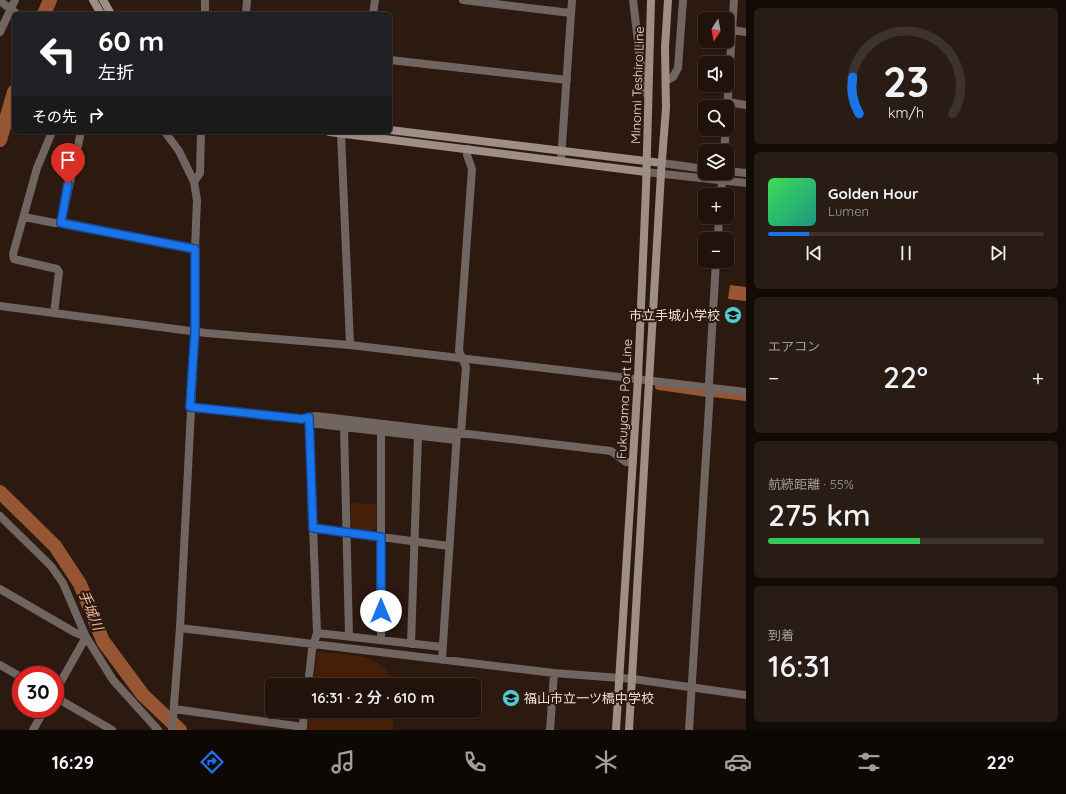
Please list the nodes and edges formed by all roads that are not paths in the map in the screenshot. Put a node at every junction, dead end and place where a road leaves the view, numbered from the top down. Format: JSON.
{"nodes":[{"id":1,"x":15,"y":0,"type":"edge"},
{"id":2,"x":93,"y":0,"type":"edge"},
{"id":3,"x":102,"y":0,"type":"edge"},
{"id":4,"x":205,"y":0,"type":"edge"},
{"id":5,"x":247,"y":0,"type":"edge"},
{"id":6,"x":375,"y":0,"type":"edge"},
{"id":7,"x":464,"y":0,"type":"edge"},
{"id":8,"x":572,"y":0,"type":"edge"},
{"id":9,"x":633,"y":0,"type":"edge"},
{"id":10,"x":651,"y":0,"type":"edge"},
{"id":11,"x":668,"y":0,"type":"edge"},
{"id":12,"x":682,"y":0,"type":"edge"},
{"id":13,"x":734,"y":0,"type":"edge"},
{"id":14,"x":0,"y":1,"type":"edge"},
{"id":15,"x":14,"y":11,"type":"edge"},
{"id":16,"x":99,"y":11,"type":"edge"},
{"id":17,"x":110,"y":12,"type":"edge"},
{"id":18,"x":205,"y":12,"type":"edge"},
{"id":19,"x":246,"y":12,"type":"edge"},
{"id":20,"x":373,"y":12,"type":"edge"},
{"id":21,"x":733,"y":12,"type":"edge"},
{"id":22,"x":572,"y":13,"type":"junction"},
{"id":23,"x":12,"y":14,"type":"edge"},
{"id":24,"x":734,"y":30,"type":"edge"},
{"id":25,"x":0,"y":32,"type":"edge"},
{"id":26,"x":746,"y":32,"type":"edge"},
{"id":27,"x":731,"y":48,"type":"edge"},
{"id":28,"x":392,"y":60,"type":"edge"},
{"id":29,"x":567,"y":80,"type":"junction"},
{"id":30,"x":666,"y":82,"type":"junction"},
{"id":31,"x":649,"y":99,"type":"junction"},
{"id":32,"x":728,"y":100,"type":"edge"},
{"id":33,"x":734,"y":103,"type":"edge"},
{"id":34,"x":746,"y":105,"type":"edge"},
{"id":35,"x":392,"y":130,"type":"edge"},
{"id":36,"x":51,"y":134,"type":"edge"},
{"id":37,"x":81,"y":134,"type":"edge"},
{"id":38,"x":166,"y":134,"type":"edge"},
{"id":39,"x":201,"y":134,"type":"edge"},
{"id":40,"x":341,"y":134,"type":"edge"},
{"id":41,"x":359,"y":134,"type":"edge"},
{"id":42,"x":468,"y":149,"type":"junction"},
{"id":43,"x":561,"y":156,"type":"junction"},
{"id":44,"x":646,"y":161,"type":"junction"},
{"id":45,"x":662,"y":163,"type":"junction"},
{"id":46,"x":698,"y":167,"type":"edge"},
{"id":47,"x":646,"y":172,"type":"junction"},
{"id":48,"x":734,"y":172,"type":"edge"},
{"id":49,"x":661,"y":173,"type":"junction"},
{"id":50,"x":746,"y":173,"type":"edge"},
{"id":51,"x":698,"y":177,"type":"edge"},
{"id":52,"x":722,"y":180,"type":"joint"},
{"id":53,"x":194,"y":182,"type":"junction"},
{"id":54,"x":746,"y":183,"type":"edge"},
{"id":55,"x":721,"y":188,"type":"edge"},
{"id":56,"x":24,"y":217,"type":"junction"},
{"id":57,"x":61,"y":223,"type":"junction"},
{"id":58,"x":195,"y":249,"type":"junction"},
{"id":59,"x":716,"y":268,"type":"edge"},
{"id":60,"x":0,"y":306,"type":"edge"},
{"id":61,"x":54,"y":313,"type":"junction"},
{"id":62,"x":195,"y":331,"type":"junction"},
{"id":63,"x":350,"y":345,"type":"junction"},
{"id":64,"x":462,"y":358,"type":"junction"},
{"id":65,"x":638,"y":378,"type":"junction"},
{"id":66,"x":649,"y":379,"type":"junction"},
{"id":67,"x":709,"y":387,"type":"junction"},
{"id":68,"x":746,"y":392,"type":"edge"},
{"id":69,"x":190,"y":407,"type":"junction"},
{"id":70,"x":309,"y":420,"type":"junction"},
{"id":71,"x":344,"y":427,"type":"junction"},
{"id":72,"x":382,"y":432,"type":"junction"},
{"id":73,"x":458,"y":435,"type":"junction"},
{"id":74,"x":418,"y":436,"type":"junction"},
{"id":75,"x":633,"y":462,"type":"junction"},
{"id":76,"x":0,"y":516,"type":"edge"},
{"id":77,"x":313,"y":528,"type":"junction"},
{"id":78,"x":347,"y":533,"type":"junction"},
{"id":79,"x":381,"y":537,"type":"junction"},
{"id":80,"x":415,"y":542,"type":"junction"},
{"id":81,"x":450,"y":546,"type":"junction"},
{"id":82,"x":0,"y":589,"type":"edge"},
{"id":83,"x":180,"y":628,"type":"junction"},
{"id":84,"x":317,"y":633,"type":"junction"},
{"id":85,"x":349,"y":636,"type":"junction"},
{"id":86,"x":86,"y":637,"type":"junction"},
{"id":87,"x":381,"y":640,"type":"junction"},
{"id":88,"x":314,"y":644,"type":"junction"},
{"id":89,"x":411,"y":644,"type":"junction"},
{"id":90,"x":442,"y":647,"type":"junction"},
{"id":91,"x":442,"y":659,"type":"junction"},
{"id":92,"x":0,"y":665,"type":"edge"},
{"id":93,"x":12,"y":672,"type":"edge"},
{"id":94,"x":554,"y":673,"type":"junction"},
{"id":95,"x":64,"y":676,"type":"edge"},
{"id":96,"x":309,"y":678,"type":"edge"},
{"id":97,"x":619,"y":678,"type":"junction"},
{"id":98,"x":633,"y":679,"type":"junction"},
{"id":99,"x":691,"y":688,"type":"junction"},
{"id":100,"x":746,"y":695,"type":"edge"},
{"id":101,"x":64,"y":702,"type":"edge"},
{"id":102,"x":174,"y":711,"type":"junction"},
{"id":103,"x":40,"y":718,"type":"edge"},
{"id":104,"x":304,"y":718,"type":"edge"},
{"id":105,"x":33,"y":730,"type":"edge"},
{"id":106,"x":112,"y":730,"type":"edge"},
{"id":107,"x":158,"y":730,"type":"edge"},
{"id":108,"x":172,"y":730,"type":"edge"},
{"id":109,"x":550,"y":730,"type":"edge"},
{"id":110,"x":616,"y":730,"type":"edge"},
{"id":111,"x":629,"y":730,"type":"edge"},
{"id":112,"x":689,"y":730,"type":"edge"}],
"edges":[{"from":1,"to":15,"type":"street"},
{"from":2,"to":16,"type":"main road"},
{"from":3,"to":17,"type":"main road"},
{"from":4,"to":18,"type":"street"},
{"from":5,"to":19,"type":"street"},
{"from":6,"to":20,"type":"street"},
{"from":7,"to":22,"type":"street"},
{"from":8,"to":22,"type":"street"},
{"from":9,"to":31,"type":"street"},
{"from":10,"to":31,"type":"main road","name":"Minomi Teshiro Line"},
{"from":11,"to":30,"type":"main road","name":"Minomi Teshiro Line"},
{"from":12,"to":30,"type":"street"},
{"from":13,"to":21,"type":"street"},
{"from":14,"to":15,"type":"street"},
{"from":22,"to":29,"type":"street"},
{"from":23,"to":25,"type":"street"},
{"from":24,"to":26,"type":"street"},
{"from":27,"to":32,"type":"street"},
{"from":28,"to":29,"type":"street"},
{"from":29,"to":43,"type":"street"},
{"from":30,"to":45,"type":"main road","name":"Minomi Teshiro Line"},
{"from":31,"to":44,"type":"main road","name":"Minomi Teshiro Line"},
{"from":33,"to":34,"type":"street"},
{"from":35,"to":43,"type":"main road"},
{"from":36,"to":56,"type":"street"},
{"from":37,"to":57,"type":"street"},
{"from":38,"to":53,"type":"street"},
{"from":39,"to":53,"type":"street"},
{"from":40,"to":63,"type":"street"},
{"from":41,"to":42,"type":"main road"},
{"from":42,"to":43,"type":"main road"},
{"from":42,"to":64,"type":"street"},
{"from":43,"to":44,"type":"main road"},
{"from":43,"to":47,"type":"main road"},
{"from":44,"to":45,"type":"main road"},
{"from":44,"to":47,"type":"main road","name":"Minomi Teshiro Line"},
{"from":45,"to":46,"type":"street"},
{"from":45,"to":49,"type":"main road","name":"Fukuyama Port Line"},
{"from":47,"to":49,"type":"street"},
{"from":47,"to":65,"type":"main road","name":"Fukuyama Port Line"},
{"from":48,"to":50,"type":"street"},
{"from":49,"to":51,"type":"street"},
{"from":49,"to":66,"type":"main road","name":"Fukuyama Port Line"},
{"from":52,"to":54,"type":"street"},
{"from":52,"to":55,"type":"street"},
{"from":53,"to":58,"type":"street"},
{"from":56,"to":57,"type":"street"},
{"from":56,"to":61,"type":"street"},
{"from":57,"to":58,"type":"street"},
{"from":58,"to":62,"type":"street"},
{"from":59,"to":67,"type":"street"},
{"from":60,"to":61,"type":"street"},
{"from":61,"to":62,"type":"street"},
{"from":62,"to":63,"type":"street"},
{"from":62,"to":69,"type":"street"},
{"from":63,"to":64,"type":"street"},
{"from":64,"to":65,"type":"street"},
{"from":64,"to":73,"type":"street"},
{"from":65,"to":66,"type":"street"},
{"from":65,"to":75,"type":"main road","name":"Fukuyama Port Line"},
{"from":66,"to":67,"type":"street"},
{"from":66,"to":98,"type":"main road","name":"Fukuyama Port Line"},
{"from":67,"to":68,"type":"street"},
{"from":67,"to":99,"type":"street"},
{"from":69,"to":70,"type":"street"},
{"from":69,"to":83,"type":"street"},
{"from":70,"to":71,"type":"street"},
{"from":70,"to":73,"type":"street"},
{"from":70,"to":77,"type":"street"},
{"from":71,"to":72,"type":"street"},
{"from":71,"to":78,"type":"street"},
{"from":72,"to":74,"type":"street"},
{"from":72,"to":79,"type":"street"},
{"from":73,"to":74,"type":"street"},
{"from":73,"to":75,"type":"street"},
{"from":73,"to":81,"type":"street"},
{"from":74,"to":80,"type":"street"},
{"from":75,"to":97,"type":"main road","name":"Fukuyama Port Line"},
{"from":76,"to":86,"type":"street"},
{"from":77,"to":78,"type":"street"},
{"from":77,"to":84,"type":"street"},
{"from":78,"to":79,"type":"street"},
{"from":78,"to":85,"type":"street"},
{"from":79,"to":80,"type":"street"},
{"from":79,"to":87,"type":"street"},
{"from":80,"to":81,"type":"street"},
{"from":80,"to":89,"type":"street"},
{"from":81,"to":90,"type":"street"},
{"from":82,"to":86,"type":"street"},
{"from":83,"to":88,"type":"street"},
{"from":83,"to":102,"type":"street"},
{"from":84,"to":85,"type":"street"},
{"from":84,"to":88,"type":"street"},
{"from":85,"to":87,"type":"street"},
{"from":86,"to":95,"type":"street"},
{"from":86,"to":107,"type":"street"},
{"from":87,"to":89,"type":"street"},
{"from":88,"to":91,"type":"street"},
{"from":88,"to":96,"type":"street"},
{"from":89,"to":90,"type":"street"},
{"from":90,"to":91,"type":"street"},
{"from":91,"to":94,"type":"street"},
{"from":92,"to":93,"type":"street"},
{"from":94,"to":97,"type":"street"},
{"from":94,"to":109,"type":"street"},
{"from":97,"to":98,"type":"street"},
{"from":97,"to":110,"type":"main road","name":"Fukuyama Port Line"},
{"from":98,"to":99,"type":"street"},
{"from":98,"to":111,"type":"main road","name":"Fukuyama Port Line"},
{"from":99,"to":100,"type":"street"},
{"from":99,"to":112,"type":"street"},
{"from":101,"to":106,"type":"street"},
{"from":102,"to":104,"type":"street"},
{"from":102,"to":108,"type":"street"},
{"from":103,"to":105,"type":"street"}]}
